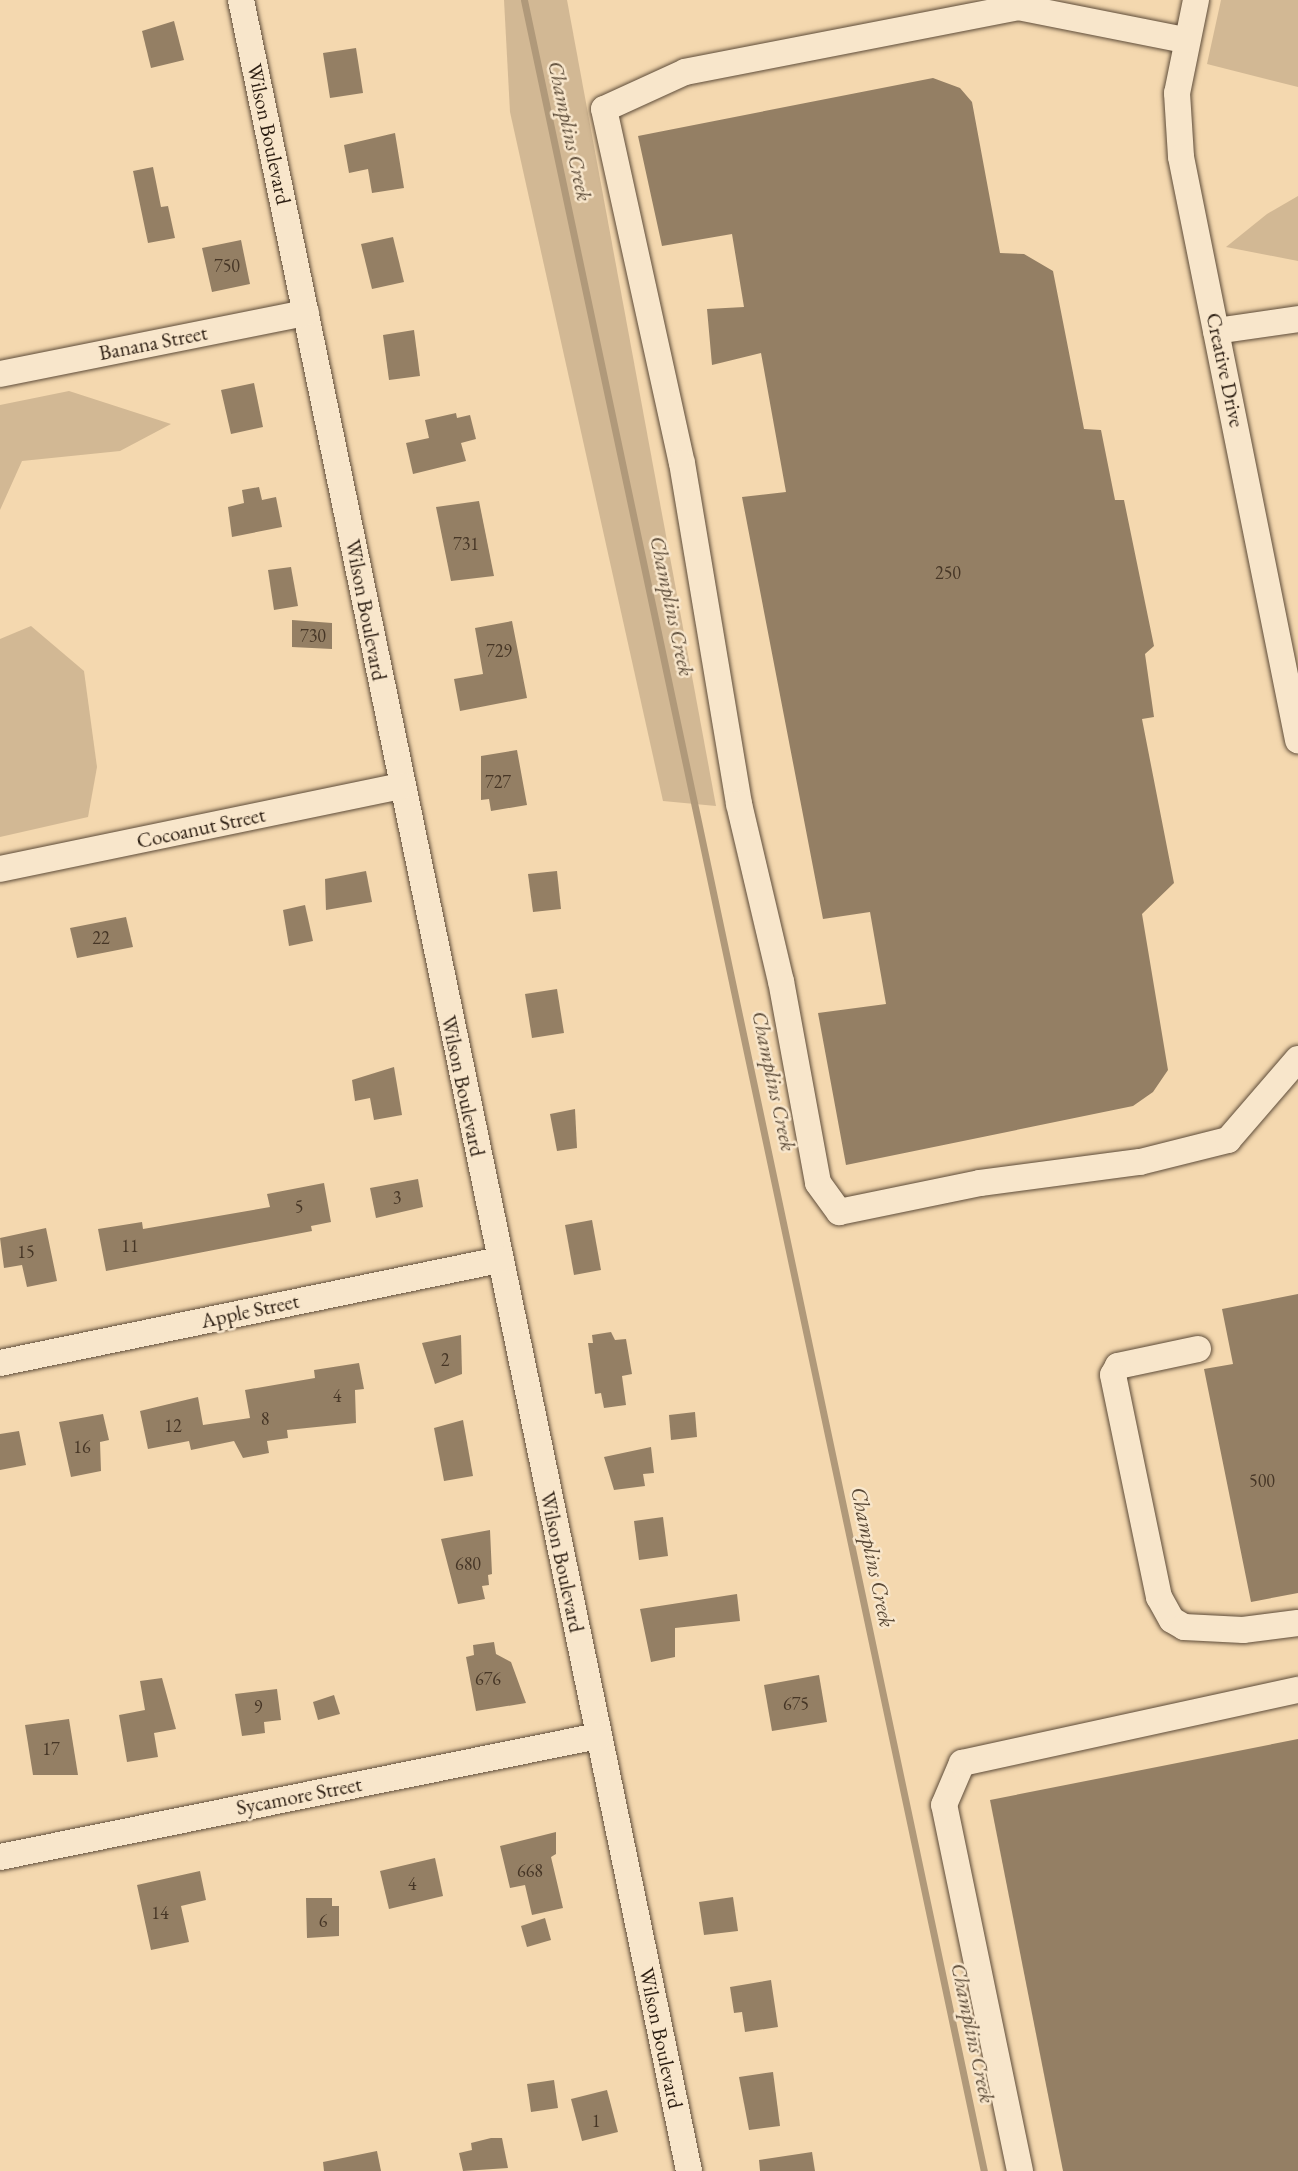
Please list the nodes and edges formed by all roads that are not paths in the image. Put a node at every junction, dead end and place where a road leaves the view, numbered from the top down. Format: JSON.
{"nodes":[{"id":1,"x":241,"y":0,"type":"edge"},
{"id":2,"x":1196,"y":0,"type":"edge"},
{"id":3,"x":1185,"y":40,"type":"junction"},
{"id":4,"x":306,"y":313,"type":"junction"},
{"id":5,"x":1298,"y":319,"type":"edge"},
{"id":6,"x":1216,"y":331,"type":"junction"},
{"id":7,"x":0,"y":374,"type":"edge"},
{"id":8,"x":1298,"y":740,"type":"edge"},
{"id":9,"x":402,"y":786,"type":"junction"},
{"id":10,"x":0,"y":869,"type":"edge"},
{"id":11,"x":1298,"y":1059,"type":"edge"},
{"id":12,"x":499,"y":1260,"type":"junction"},
{"id":13,"x":1198,"y":1349,"type":"dead end"},
{"id":14,"x":0,"y":1363,"type":"edge"},
{"id":15,"x":1298,"y":1623,"type":"edge"},
{"id":16,"x":1298,"y":1690,"type":"edge"},
{"id":17,"x":598,"y":1736,"type":"junction"},
{"id":18,"x":0,"y":1857,"type":"edge"},
{"id":19,"x":689,"y":2171,"type":"edge"},
{"id":20,"x":1020,"y":2171,"type":"edge"}],
"edges":[{"from":1,"to":4,"type":"street","name":"Wilson Boulevard"},
{"from":2,"to":3,"type":"street","name":"Creative Drive"},
{"from":3,"to":6,"type":"street","name":"Creative Drive"},
{"from":3,"to":11,"type":"street"},
{"from":4,"to":7,"type":"street","name":"Banana Street"},
{"from":4,"to":9,"type":"street","name":"Wilson Boulevard"},
{"from":5,"to":6,"type":"street"},
{"from":6,"to":8,"type":"street","name":"Creative Drive"},
{"from":9,"to":10,"type":"street","name":"Cocoanut Street"},
{"from":9,"to":12,"type":"street","name":"Wilson Boulevard"},
{"from":12,"to":14,"type":"street","name":"Apple Street"},
{"from":12,"to":17,"type":"street","name":"Wilson Boulevard"},
{"from":13,"to":15,"type":"street"},
{"from":16,"to":20,"type":"street"},
{"from":17,"to":18,"type":"street","name":"Sycamore Street"},
{"from":17,"to":19,"type":"street","name":"Wilson Boulevard"}]}
